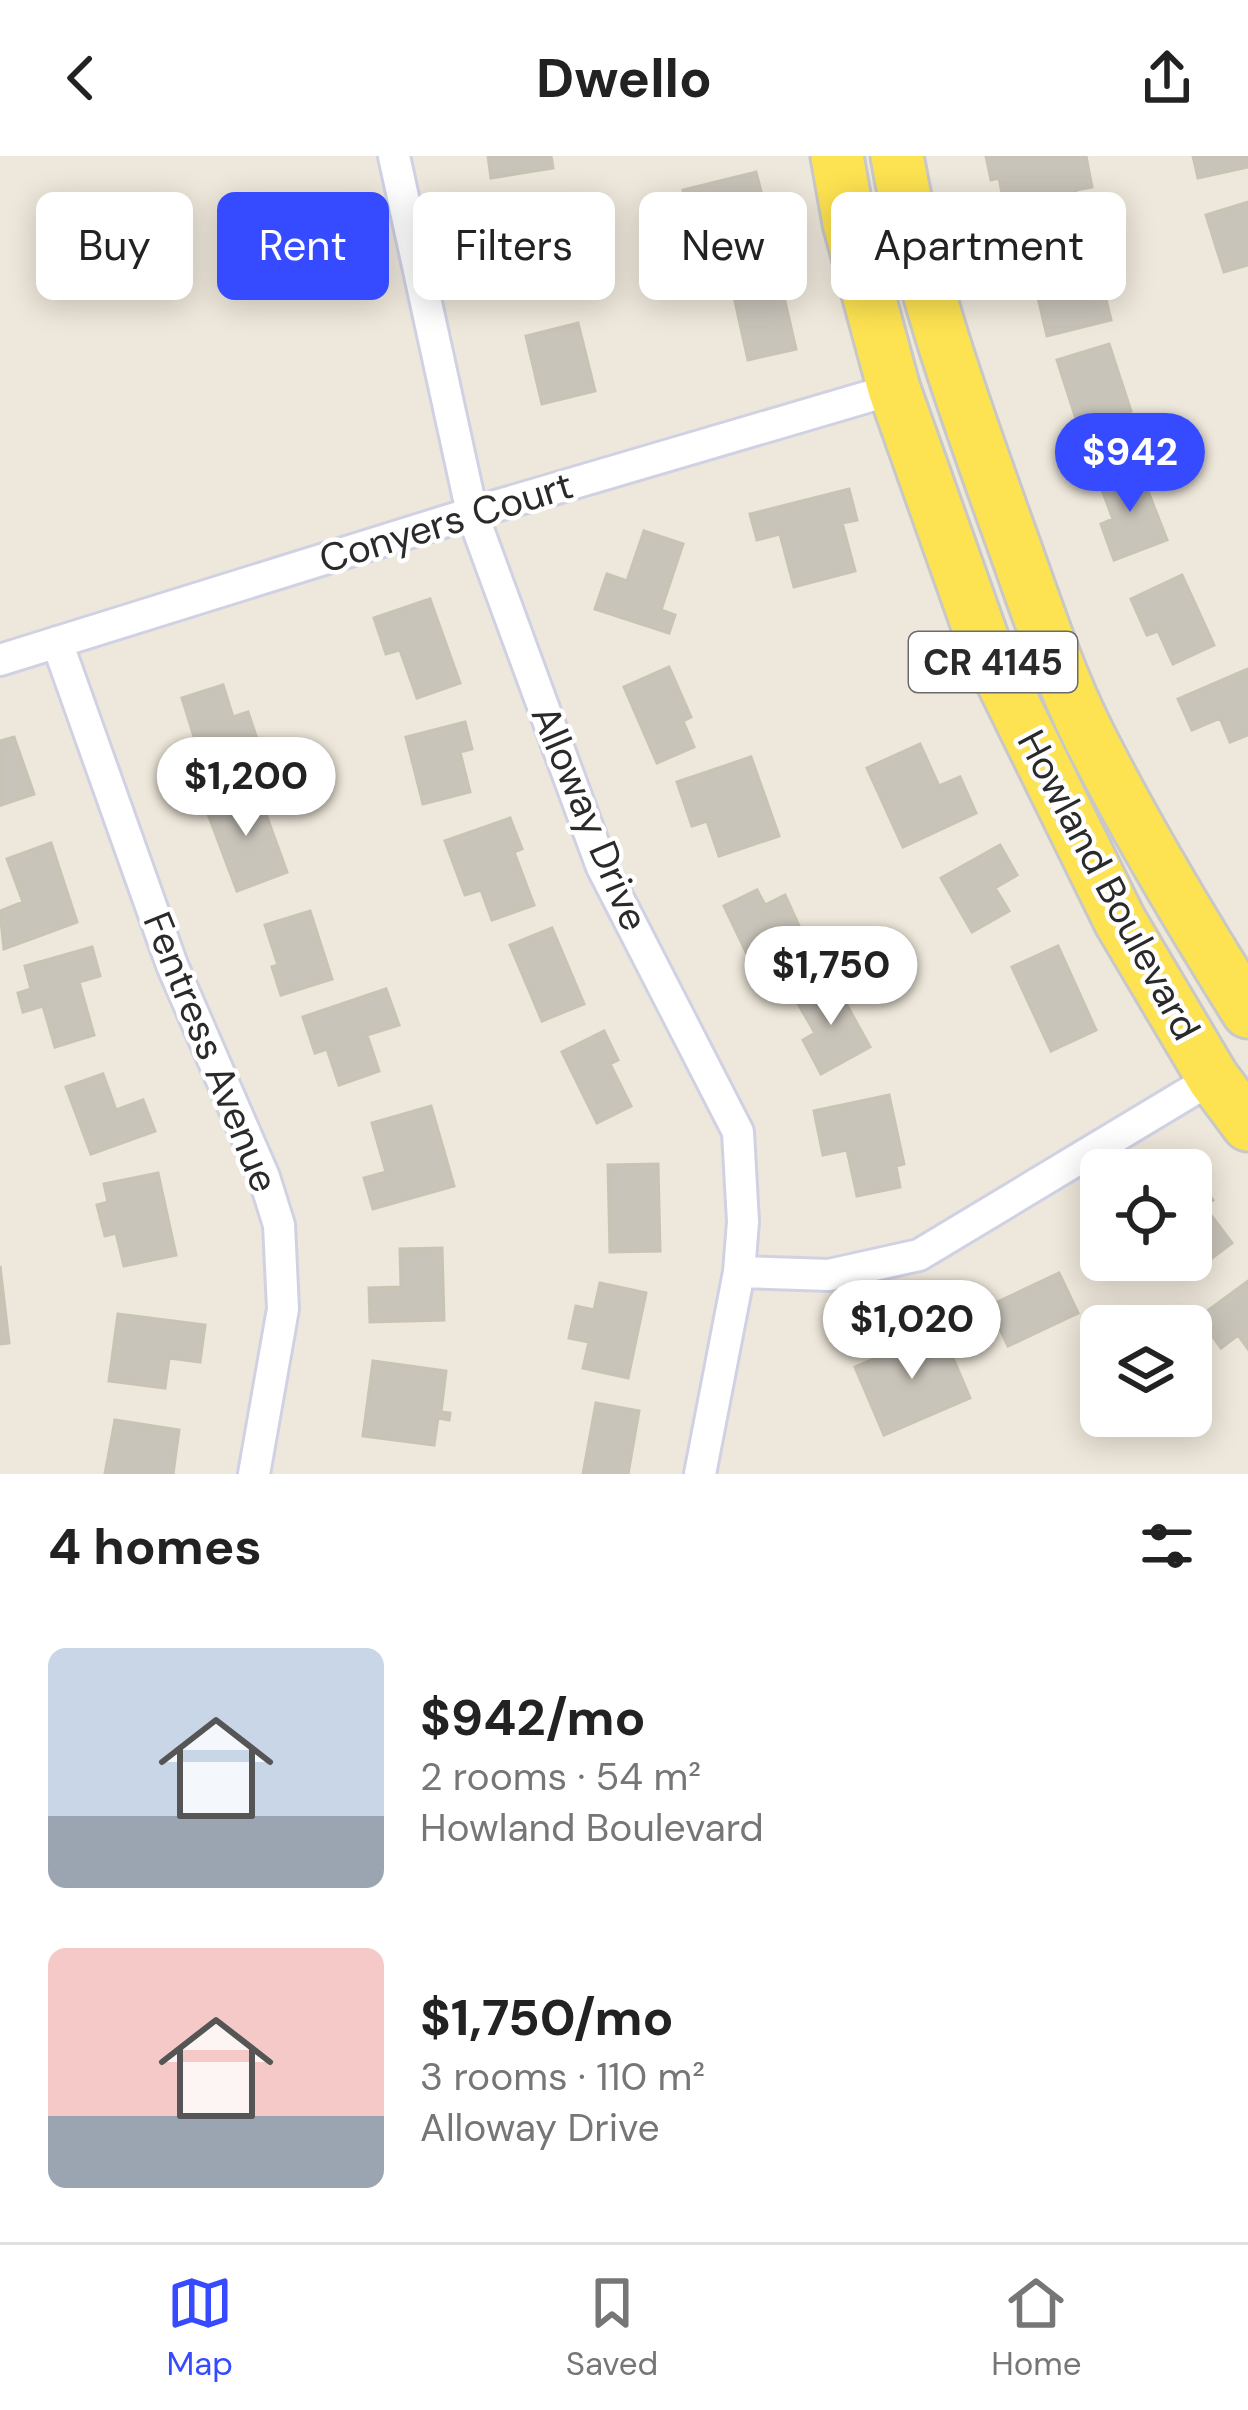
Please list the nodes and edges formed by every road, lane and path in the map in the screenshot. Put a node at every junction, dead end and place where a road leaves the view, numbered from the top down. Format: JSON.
{"nodes":[{"id":1,"x":394,"y":156,"type":"edge"},
{"id":2,"x":837,"y":156,"type":"edge"},
{"id":3,"x":897,"y":156,"type":"edge"},
{"id":4,"x":894,"y":389,"type":"junction"},
{"id":5,"x":472,"y":513,"type":"junction"},
{"id":6,"x":57,"y":642,"type":"junction"},
{"id":7,"x":0,"y":660,"type":"edge"},
{"id":8,"x":1248,"y":1012,"type":"edge"},
{"id":9,"x":1214,"y":1078,"type":"junction"},
{"id":10,"x":1248,"y":1125,"type":"edge"},
{"id":11,"x":739,"y":1272,"type":"junction"},
{"id":12,"x":254,"y":1474,"type":"edge"},
{"id":13,"x":700,"y":1474,"type":"edge"}],
"edges":[{"from":1,"to":5,"type":"street","name":"Alloway Drive"},
{"from":2,"to":4,"type":"main road","name":"Howland Boulevard","number":"CR 4145"},
{"from":3,"to":8,"type":"main road","name":"Howland Boulevard","number":"CR 4145"},
{"from":4,"to":5,"type":"street","name":"Conyers Court"},
{"from":4,"to":9,"type":"main road","name":"Howland Boulevard","number":"CR 4145"},
{"from":5,"to":6,"type":"street","name":"Conyers Court"},
{"from":5,"to":11,"type":"street","name":"Alloway Drive"},
{"from":6,"to":7,"type":"street","name":"Conyers Court"},
{"from":6,"to":12,"type":"street","name":"Fentress Avenue"},
{"from":9,"to":10,"type":"main road","name":"Howland Boulevard","number":"CR 4145"},
{"from":9,"to":11,"type":"street"},
{"from":11,"to":13,"type":"street","name":"Alloway Drive"}]}
